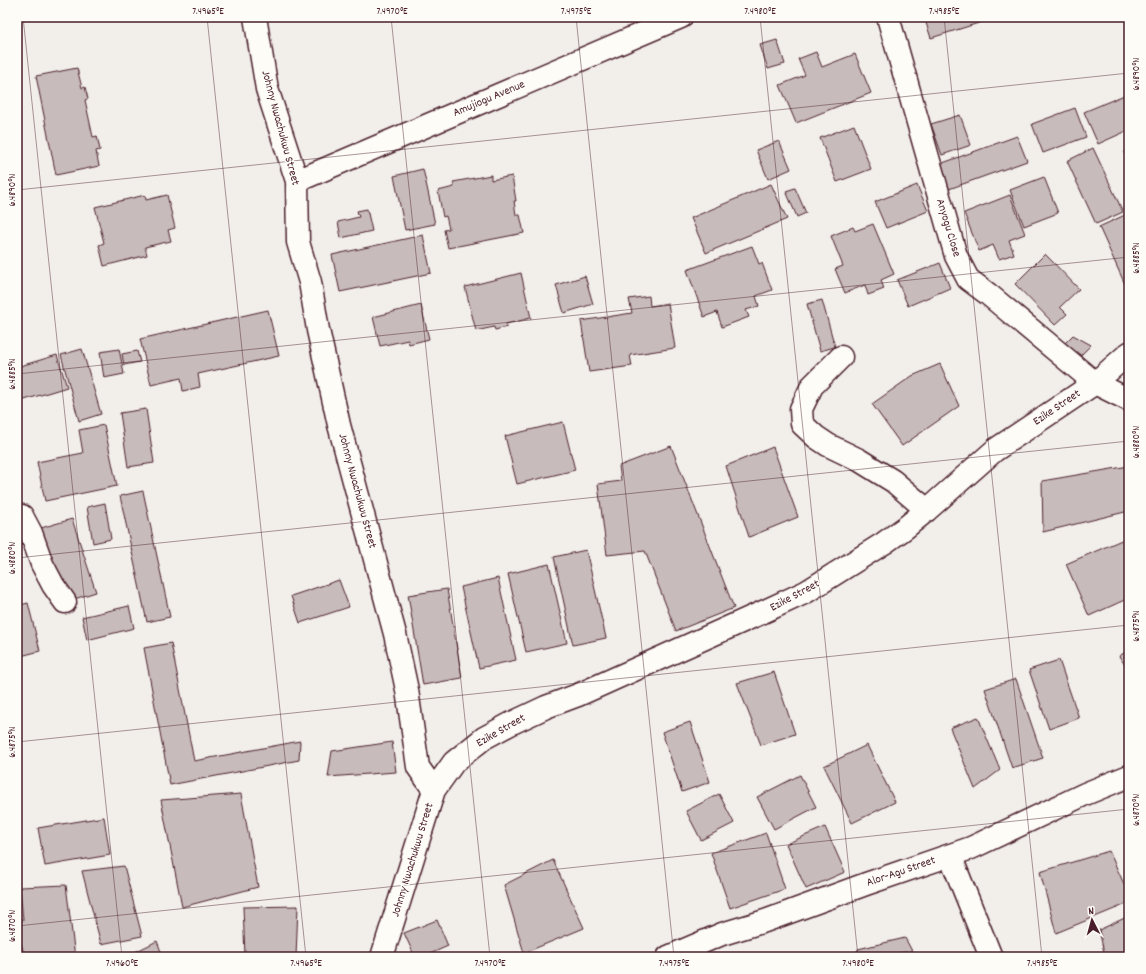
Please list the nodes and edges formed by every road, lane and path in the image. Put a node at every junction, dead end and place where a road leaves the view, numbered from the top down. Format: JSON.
{"nodes":[{"id":1,"x":255,"y":17,"type":"edge"},
{"id":2,"x":681,"y":17,"type":"edge"},
{"id":3,"x":888,"y":17,"type":"edge"},
{"id":4,"x":297,"y":181,"type":"junction"},
{"id":5,"x":1129,"y":353,"type":"edge"},
{"id":6,"x":841,"y":357,"type":"dead end"},
{"id":7,"x":1095,"y":383,"type":"junction"},
{"id":8,"x":1129,"y":400,"type":"edge"},
{"id":9,"x":927,"y":510,"type":"junction"},
{"id":10,"x":17,"y":515,"type":"edge"},
{"id":11,"x":65,"y":602,"type":"dead end"},
{"id":12,"x":1129,"y":776,"type":"edge"},
{"id":13,"x":434,"y":790,"type":"junction"},
{"id":14,"x":950,"y":855,"type":"junction"},
{"id":15,"x":382,"y":957,"type":"edge"},
{"id":16,"x":670,"y":957,"type":"edge"},
{"id":17,"x":991,"y":957,"type":"edge"}],
"edges":[{"from":1,"to":4,"type":"street","name":"Johnny Nwachukwu Street"},
{"from":2,"to":4,"type":"street","name":"Amujiogu Avenue"},
{"from":3,"to":7,"type":"street","name":"Anyogu Close"},
{"from":4,"to":13,"type":"street","name":"Johnny Nwachukwu Street"},
{"from":5,"to":7,"type":"street","name":"Ezike Street"},
{"from":6,"to":9,"type":"street"},
{"from":7,"to":8,"type":"street","name":"Anyogu Close"},
{"from":7,"to":9,"type":"street","name":"Ezike Street"},
{"from":9,"to":13,"type":"street","name":"Ezike Street"},
{"from":10,"to":11,"type":"street"},
{"from":12,"to":14,"type":"street","name":"Alor-Agu Street"},
{"from":13,"to":15,"type":"street","name":"Johnny Nwachukwu Street"},
{"from":14,"to":16,"type":"street","name":"Alor-Agu Street"},
{"from":14,"to":17,"type":"street"}]}
